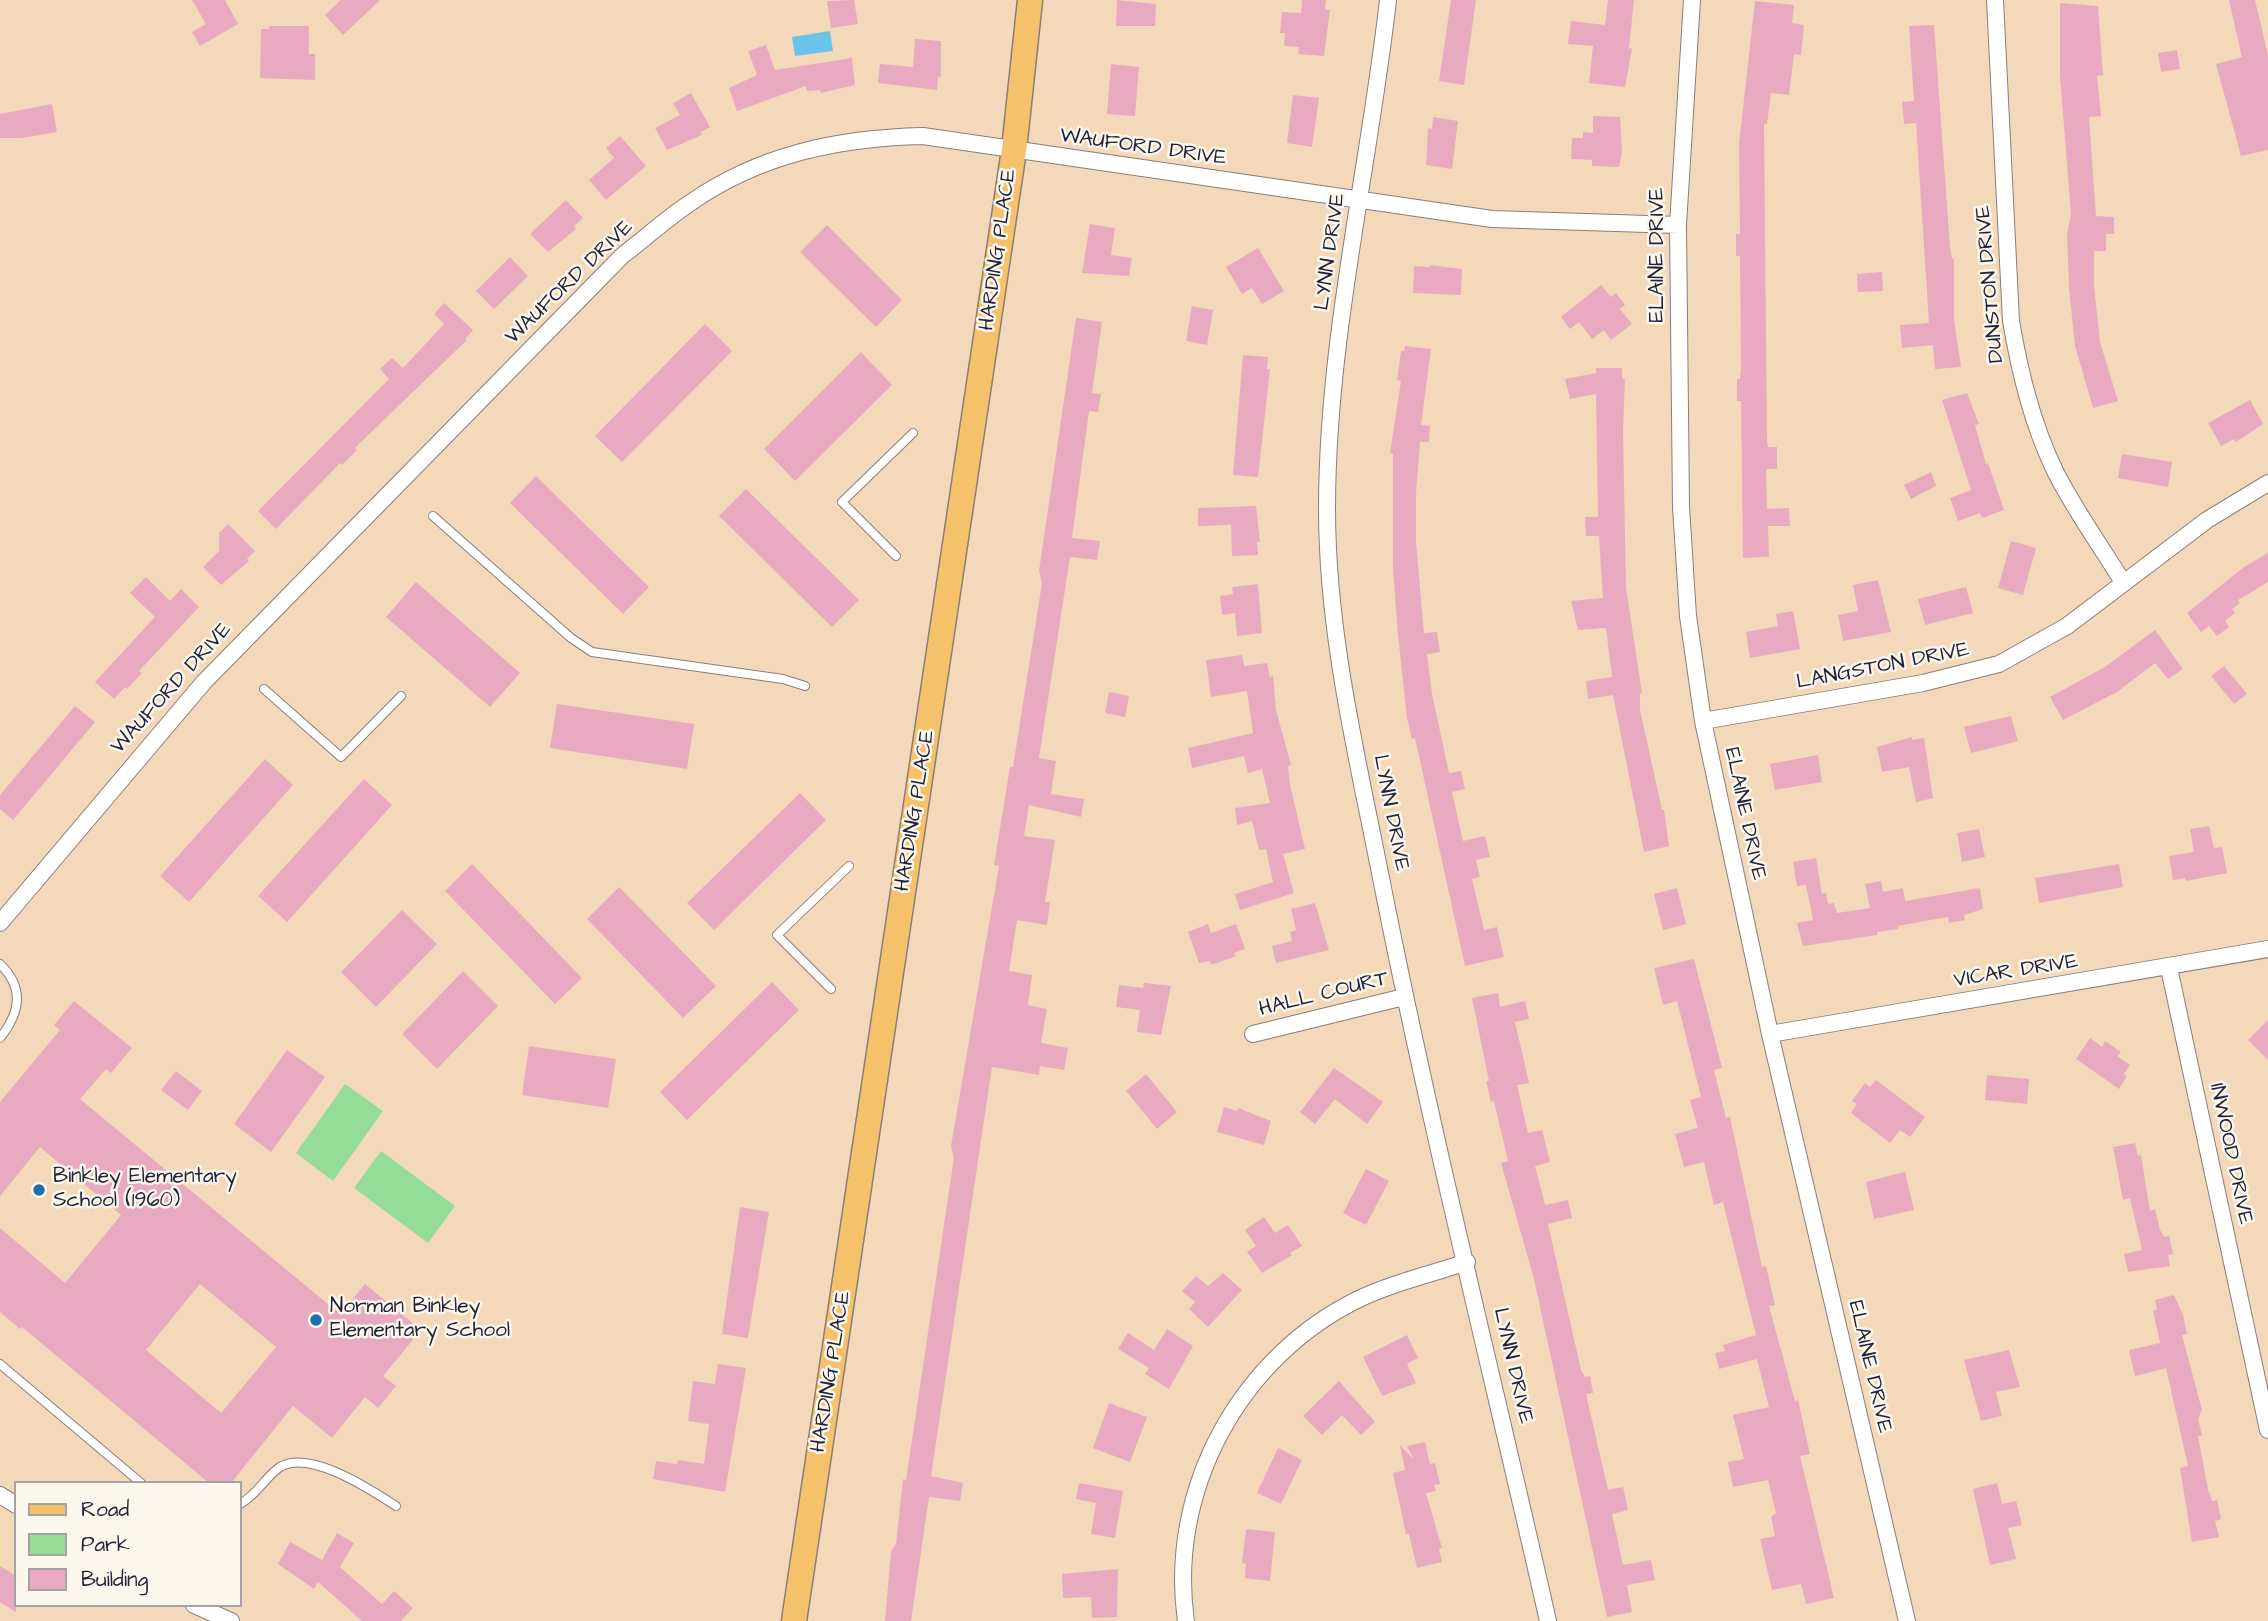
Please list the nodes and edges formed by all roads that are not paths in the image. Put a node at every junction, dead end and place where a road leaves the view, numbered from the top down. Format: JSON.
{"nodes":[{"id":1,"x":1030,"y":0,"type":"edge"},
{"id":2,"x":1388,"y":0,"type":"edge"},
{"id":3,"x":1692,"y":0,"type":"edge"},
{"id":4,"x":1995,"y":0,"type":"edge"},
{"id":5,"x":1014,"y":150,"type":"junction"},
{"id":6,"x":1359,"y":201,"type":"junction"},
{"id":7,"x":1678,"y":225,"type":"junction"},
{"id":8,"x":913,"y":433,"type":"dead end"},
{"id":9,"x":2268,"y":483,"type":"edge"},
{"id":10,"x":433,"y":516,"type":"dead end"},
{"id":11,"x":896,"y":556,"type":"dead end"},
{"id":12,"x":2123,"y":582,"type":"junction"},
{"id":13,"x":805,"y":686,"type":"dead end"},
{"id":14,"x":264,"y":689,"type":"dead end"},
{"id":15,"x":401,"y":696,"type":"dead end"},
{"id":16,"x":1703,"y":722,"type":"junction"},
{"id":17,"x":849,"y":866,"type":"dead end"},
{"id":18,"x":0,"y":923,"type":"edge"},
{"id":19,"x":2268,"y":949,"type":"edge"},
{"id":20,"x":0,"y":964,"type":"edge"},
{"id":21,"x":2169,"y":968,"type":"junction"},
{"id":22,"x":831,"y":989,"type":"dead end"},
{"id":23,"x":1404,"y":997,"type":"junction"},
{"id":24,"x":1253,"y":1034,"type":"dead end"},
{"id":25,"x":1770,"y":1034,"type":"junction"},
{"id":26,"x":0,"y":1038,"type":"edge"},
{"id":27,"x":1467,"y":1262,"type":"junction"},
{"id":28,"x":0,"y":1364,"type":"edge"},
{"id":29,"x":2268,"y":1430,"type":"edge"},
{"id":30,"x":139,"y":1481,"type":"edge"},
{"id":31,"x":242,"y":1503,"type":"edge"},
{"id":32,"x":396,"y":1506,"type":"dead end"},
{"id":33,"x":199,"y":1607,"type":"edge"},
{"id":34,"x":231,"y":1621,"type":"edge"},
{"id":35,"x":794,"y":1621,"type":"edge"},
{"id":36,"x":1186,"y":1621,"type":"edge"},
{"id":37,"x":1548,"y":1621,"type":"edge"},
{"id":38,"x":1907,"y":1621,"type":"edge"}],
"edges":[{"from":1,"to":5,"type":"main road","name":"HARDING PLACE"},
{"from":2,"to":6,"type":"street","name":"LYNN DRIVE"},
{"from":3,"to":7,"type":"street","name":"ELAINE DRIVE"},
{"from":4,"to":12,"type":"street","name":"DUNSTON DRIVE"},
{"from":5,"to":6,"type":"street","name":"WAUFORD DRIVE"},
{"from":5,"to":18,"type":"street","name":"WAUFORD DRIVE"},
{"from":5,"to":35,"type":"main road","name":"HARDING PLACE"},
{"from":6,"to":7,"type":"street","name":"WAUFORD DRIVE"},
{"from":6,"to":23,"type":"street","name":"LYNN DRIVE"},
{"from":7,"to":16,"type":"street","name":"ELAINE DRIVE"},
{"from":8,"to":11,"type":"lane"},
{"from":9,"to":12,"type":"street","name":"LANGSTON DRIVE"},
{"from":10,"to":13,"type":"lane"},
{"from":12,"to":16,"type":"street","name":"LANGSTON DRIVE"},
{"from":14,"to":15,"type":"lane"},
{"from":16,"to":25,"type":"street","name":"ELAINE DRIVE"},
{"from":17,"to":22,"type":"lane"},
{"from":19,"to":21,"type":"street","name":"VICAR DRIVE"},
{"from":20,"to":26,"type":"lane"},
{"from":21,"to":25,"type":"street","name":"VICAR DRIVE"},
{"from":21,"to":29,"type":"street","name":"INWOOD DRIVE"},
{"from":23,"to":24,"type":"street","name":"HALL COURT"},
{"from":23,"to":27,"type":"street","name":"LYNN DRIVE"},
{"from":25,"to":38,"type":"street","name":"ELAINE DRIVE"},
{"from":27,"to":36,"type":"street"},
{"from":27,"to":37,"type":"street","name":"LYNN DRIVE"},
{"from":28,"to":30,"type":"lane"},
{"from":31,"to":32,"type":"lane"},
{"from":33,"to":34,"type":"street"}]}
